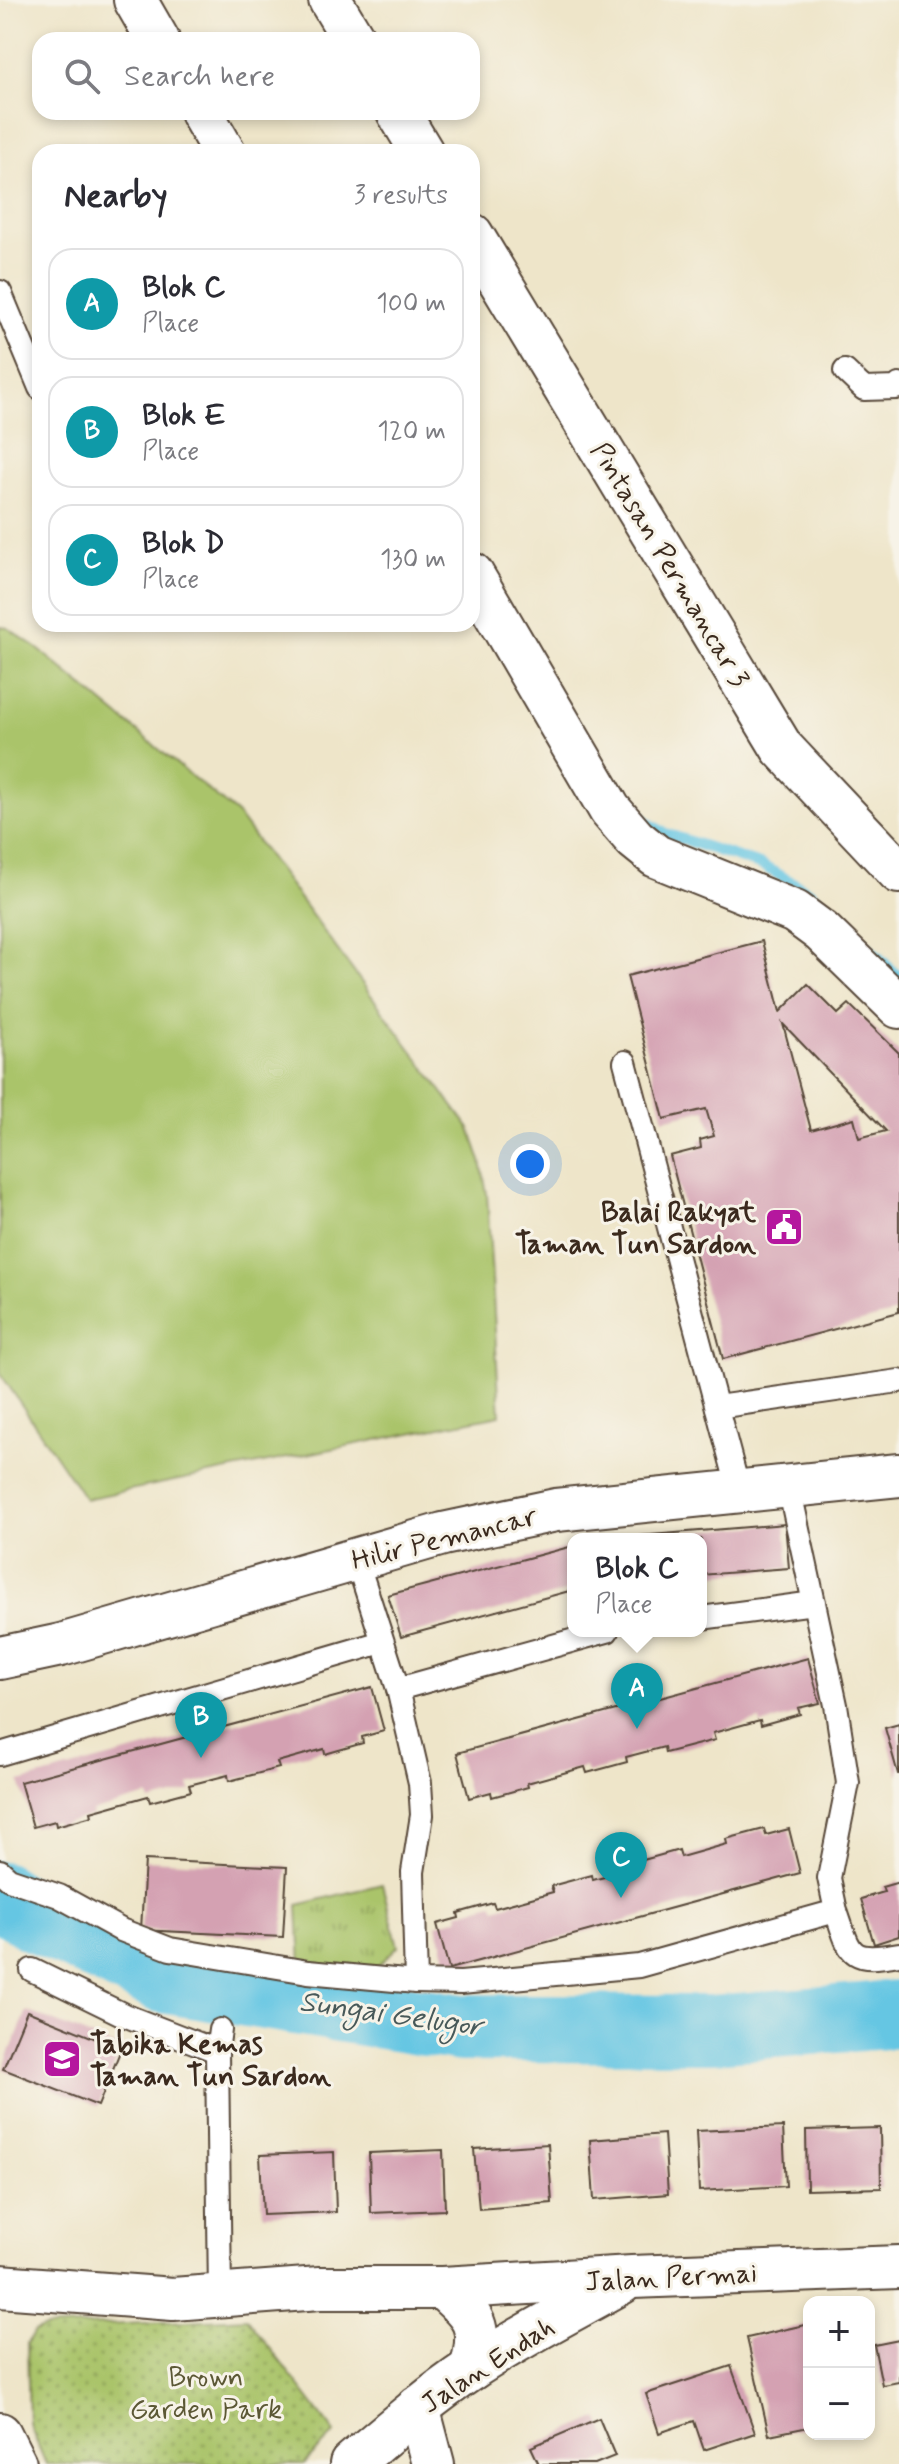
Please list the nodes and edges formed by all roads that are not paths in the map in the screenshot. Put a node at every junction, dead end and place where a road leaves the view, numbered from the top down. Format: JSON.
{"nodes":[{"id":1,"x":135,"y":0,"type":"edge"},
{"id":2,"x":330,"y":0,"type":"edge"},
{"id":3,"x":153,"y":32,"type":"edge"},
{"id":4,"x":349,"y":32,"type":"edge"},
{"id":5,"x":206,"y":120,"type":"edge"},
{"id":6,"x":403,"y":120,"type":"edge"},
{"id":7,"x":219,"y":144,"type":"edge"},
{"id":8,"x":417,"y":144,"type":"edge"},
{"id":9,"x":480,"y":248,"type":"edge"},
{"id":10,"x":0,"y":292,"type":"edge"},
{"id":11,"x":32,"y":369,"type":"edge"},
{"id":12,"x":845,"y":371,"type":"dead end"},
{"id":13,"x":899,"y":385,"type":"edge"},
{"id":14,"x":480,"y":588,"type":"edge"},
{"id":15,"x":899,"y":872,"type":"edge"},
{"id":16,"x":899,"y":1007,"type":"edge"},
{"id":17,"x":625,"y":1062,"type":"dead end"},
{"id":18,"x":899,"y":1381,"type":"edge"},
{"id":19,"x":717,"y":1407,"type":"junction"},
{"id":20,"x":899,"y":1475,"type":"edge"},
{"id":21,"x":789,"y":1487,"type":"junction"},
{"id":22,"x":739,"y":1491,"type":"junction"},
{"id":23,"x":356,"y":1558,"type":"junction"},
{"id":24,"x":814,"y":1603,"type":"junction"},
{"id":25,"x":707,"y":1617,"type":"edge"},
{"id":26,"x":585,"y":1637,"type":"edge"},
{"id":27,"x":382,"y":1642,"type":"junction"},
{"id":28,"x":0,"y":1658,"type":"edge"},
{"id":29,"x":398,"y":1689,"type":"junction"},
{"id":30,"x":0,"y":1754,"type":"edge"},
{"id":31,"x":0,"y":1871,"type":"edge"},
{"id":32,"x":836,"y":1911,"type":"junction"},
{"id":33,"x":899,"y":1954,"type":"edge"},
{"id":34,"x":32,"y":1970,"type":"dead end"},
{"id":35,"x":416,"y":1982,"type":"junction"},
{"id":36,"x":899,"y":2267,"type":"edge"},
{"id":37,"x":632,"y":2277,"type":"junction"},
{"id":38,"x":0,"y":2286,"type":"edge"},
{"id":39,"x":442,"y":2288,"type":"junction"},
{"id":40,"x":220,"y":2296,"type":"junction"},
{"id":41,"x":471,"y":2369,"type":"junction"},
{"id":42,"x":418,"y":2407,"type":"junction"},
{"id":43,"x":0,"y":2434,"type":"edge"},
{"id":44,"x":15,"y":2464,"type":"edge"},
{"id":45,"x":351,"y":2464,"type":"edge"},
{"id":46,"x":433,"y":2464,"type":"edge"}],
"edges":[{"from":1,"to":3,"type":"street"},
{"from":2,"to":4,"type":"street"},
{"from":5,"to":7,"type":"street"},
{"from":6,"to":8,"type":"street"},
{"from":9,"to":15,"type":"street","name":"Pintasan Permancar 3"},
{"from":10,"to":11,"type":"lane"},
{"from":12,"to":13,"type":"lane"},
{"from":14,"to":16,"type":"street"},
{"from":17,"to":19,"type":"lane"},
{"from":18,"to":19,"type":"lane"},
{"from":19,"to":22,"type":"lane"},
{"from":20,"to":21,"type":"street","name":"Hilir Pemancar"},
{"from":21,"to":22,"type":"street","name":"Hilir Pemancar"},
{"from":21,"to":24,"type":"lane"},
{"from":22,"to":23,"type":"street","name":"Hilir Pemancar"},
{"from":23,"to":27,"type":"lane"},
{"from":23,"to":28,"type":"street","name":"Hilir Pemancar"},
{"from":24,"to":25,"type":"lane"},
{"from":24,"to":32,"type":"lane"},
{"from":26,"to":29,"type":"lane"},
{"from":27,"to":29,"type":"lane"},
{"from":27,"to":30,"type":"lane"},
{"from":29,"to":35,"type":"lane"},
{"from":31,"to":35,"type":"lane"},
{"from":32,"to":33,"type":"lane"},
{"from":32,"to":35,"type":"lane"},
{"from":34,"to":40,"type":"lane"},
{"from":36,"to":37,"type":"street","name":"Jalan Permai"},
{"from":37,"to":39,"type":"street","name":"Jalan Permai"},
{"from":37,"to":41,"type":"street","name":"Jalan Endah"},
{"from":38,"to":40,"type":"street","name":"Jalan Permai"},
{"from":39,"to":40,"type":"street","name":"Jalan Permai"},
{"from":39,"to":41,"type":"street"},
{"from":41,"to":42,"type":"street","name":"Jalan Endah"},
{"from":42,"to":45,"type":"street","name":"Jalan Endah"},
{"from":42,"to":46,"type":"street"},
{"from":43,"to":44,"type":"street"}]}
